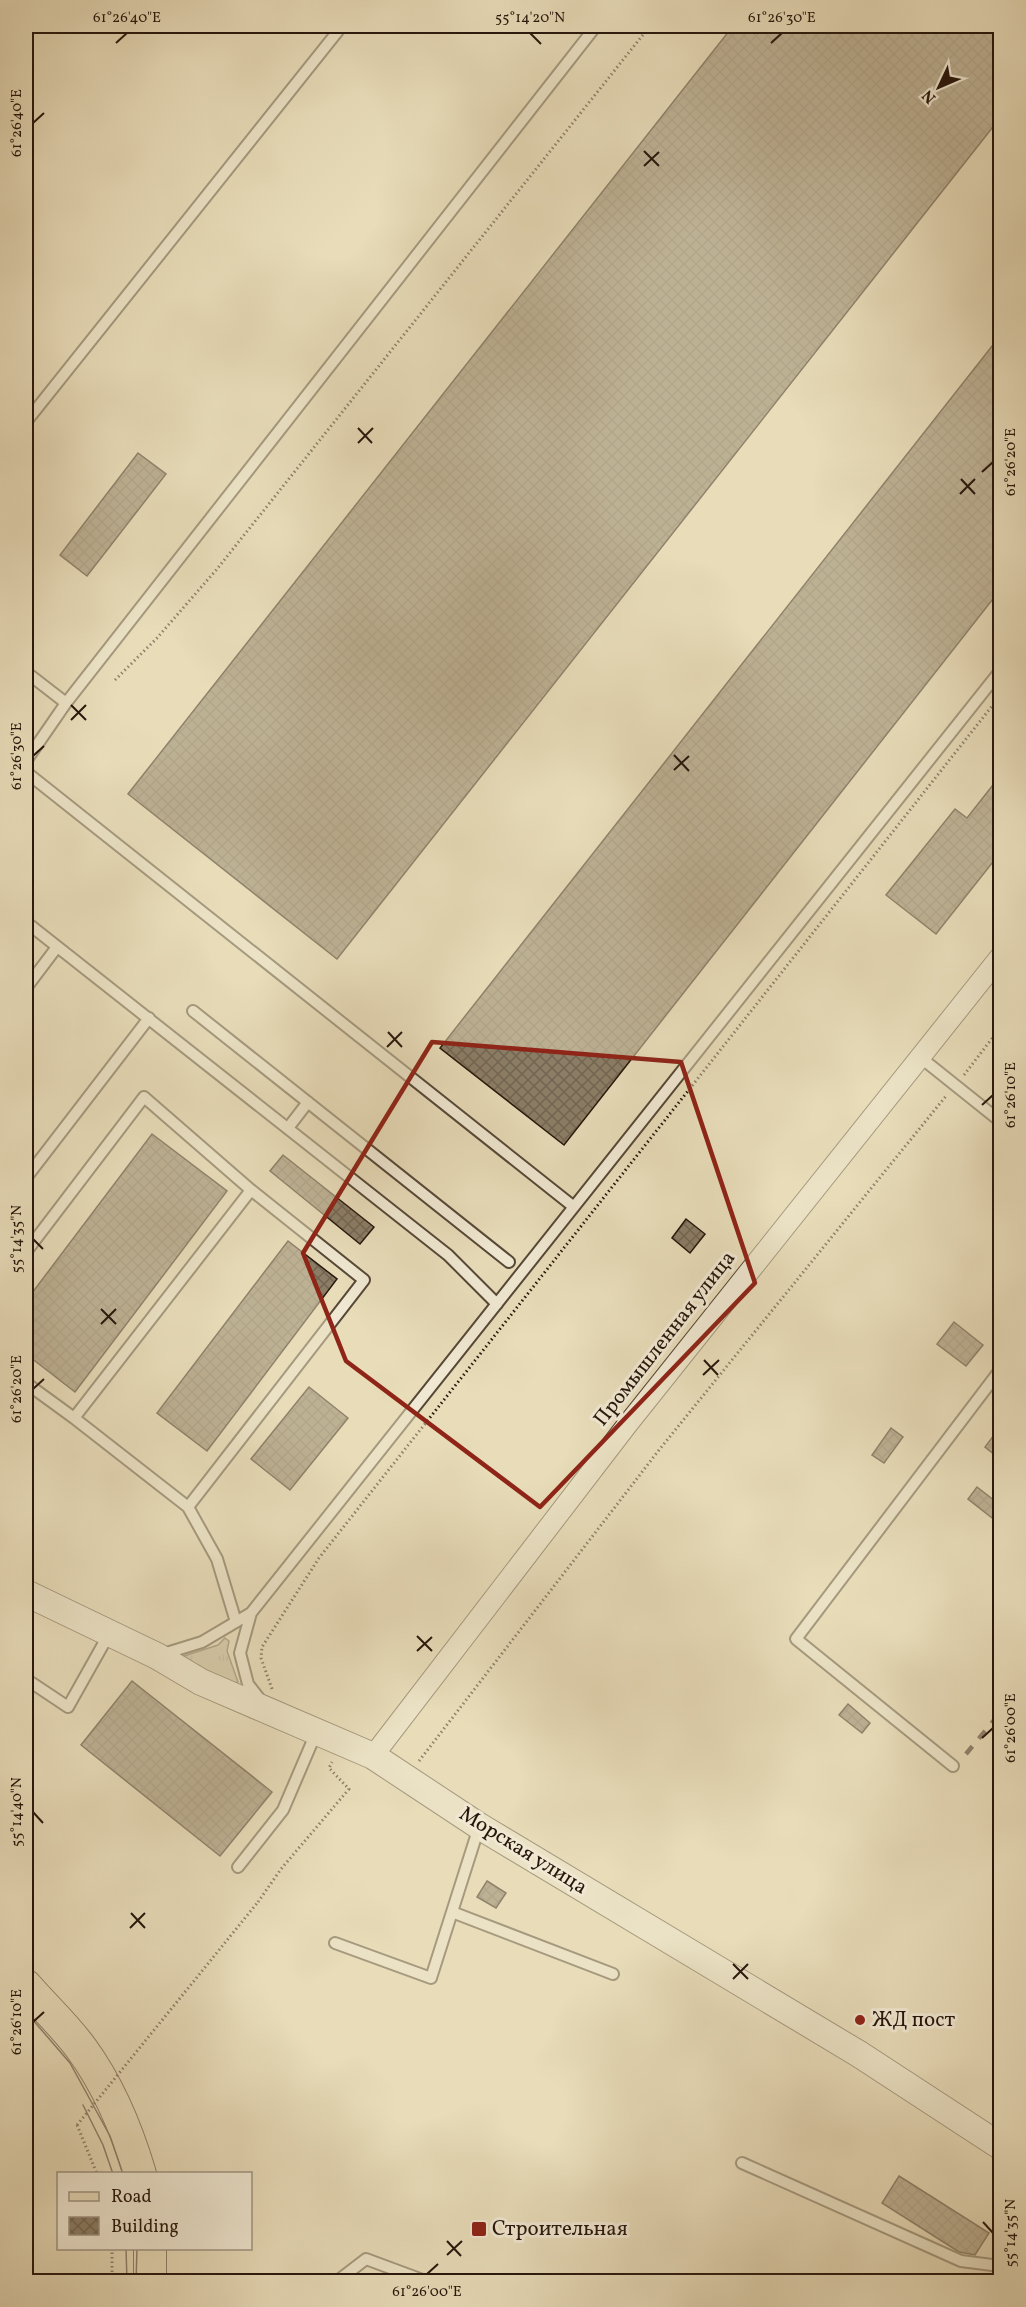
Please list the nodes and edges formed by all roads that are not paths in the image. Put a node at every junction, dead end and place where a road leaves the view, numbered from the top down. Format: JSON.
{"nodes":[{"id":1,"x":342,"y":26,"type":"edge"},
{"id":2,"x":596,"y":26,"type":"edge"},
{"id":3,"x":26,"y":422,"type":"edge"},
{"id":4,"x":1000,"y":671,"type":"edge"},
{"id":5,"x":26,"y":672,"type":"edge"},
{"id":6,"x":66,"y":703,"type":"junction"},
{"id":7,"x":26,"y":761,"type":"edge"},
{"id":8,"x":26,"y":772,"type":"edge"},
{"id":9,"x":26,"y":922,"type":"edge"},
{"id":10,"x":57,"y":947,"type":"junction"},
{"id":11,"x":1000,"y":957,"type":"edge"},
{"id":12,"x":26,"y":988,"type":"edge"},
{"id":13,"x":193,"y":1011,"type":"dead end"},
{"id":14,"x":149,"y":1018,"type":"junction"},
{"id":15,"x":921,"y":1057,"type":"junction"},
{"id":16,"x":308,"y":1102,"type":"junction"},
{"id":17,"x":1000,"y":1121,"type":"edge"},
{"id":18,"x":288,"y":1128,"type":"junction"},
{"id":19,"x":26,"y":1178,"type":"edge"},
{"id":20,"x":251,"y":1190,"type":"junction"},
{"id":21,"x":574,"y":1207,"type":"junction"},
{"id":22,"x":26,"y":1252,"type":"edge"},
{"id":23,"x":509,"y":1262,"type":"dead end"},
{"id":24,"x":497,"y":1304,"type":"junction"},
{"id":25,"x":1000,"y":1370,"type":"edge"},
{"id":26,"x":26,"y":1383,"type":"edge"},
{"id":27,"x":74,"y":1418,"type":"junction"},
{"id":28,"x":188,"y":1507,"type":"junction"},
{"id":29,"x":26,"y":1593,"type":"edge"},
{"id":30,"x":251,"y":1613,"type":"junction"},
{"id":31,"x":237,"y":1622,"type":"junction"},
{"id":32,"x":109,"y":1634,"type":"junction"},
{"id":33,"x":157,"y":1656,"type":"junction"},
{"id":34,"x":26,"y":1679,"type":"edge"},
{"id":35,"x":275,"y":1702,"type":"junction"},
{"id":36,"x":327,"y":1738,"type":"junction"},
{"id":37,"x":377,"y":1751,"type":"junction"},
{"id":38,"x":953,"y":1766,"type":"dead end"},
{"id":39,"x":479,"y":1826,"type":"junction"},
{"id":40,"x":238,"y":1867,"type":"dead end"},
{"id":41,"x":452,"y":1912,"type":"junction"},
{"id":42,"x":334,"y":1943,"type":"dead end"},
{"id":43,"x":613,"y":1974,"type":"dead end"},
{"id":44,"x":26,"y":1986,"type":"edge"},
{"id":45,"x":1000,"y":2146,"type":"edge"},
{"id":46,"x":742,"y":2163,"type":"dead end"},
{"id":47,"x":139,"y":2172,"type":"edge"},
{"id":48,"x":150,"y":2250,"type":"edge"},
{"id":49,"x":1000,"y":2266,"type":"edge"},
{"id":50,"x":150,"y":2282,"type":"edge"},
{"id":51,"x":336,"y":2282,"type":"edge"},
{"id":52,"x":428,"y":2282,"type":"edge"}],
"edges":[{"from":1,"to":3,"type":"lane"},
{"from":2,"to":6,"type":"lane"},
{"from":4,"to":21,"type":"lane"},
{"from":5,"to":6,"type":"lane"},
{"from":6,"to":7,"type":"lane"},
{"from":8,"to":21,"type":"lane"},
{"from":9,"to":10,"type":"lane"},
{"from":10,"to":12,"type":"lane"},
{"from":10,"to":14,"type":"lane"},
{"from":11,"to":15,"type":"street","name":"Промышленная улица"},
{"from":13,"to":16,"type":"lane"},
{"from":14,"to":18,"type":"lane"},
{"from":14,"to":19,"type":"lane"},
{"from":15,"to":17,"type":"lane"},
{"from":15,"to":37,"type":"street","name":"Промышленная улица"},
{"from":16,"to":18,"type":"lane"},
{"from":16,"to":23,"type":"lane"},
{"from":18,"to":24,"type":"lane"},
{"from":20,"to":22,"type":"lane"},
{"from":20,"to":27,"type":"lane"},
{"from":20,"to":28,"type":"lane"},
{"from":21,"to":24,"type":"lane"},
{"from":24,"to":30,"type":"lane"},
{"from":25,"to":38,"type":"lane"},
{"from":26,"to":27,"type":"lane"},
{"from":27,"to":28,"type":"lane"},
{"from":28,"to":31,"type":"lane"},
{"from":29,"to":32,"type":"street","name":"Морская улица"},
{"from":30,"to":31,"type":"lane"},
{"from":30,"to":35,"type":"lane"},
{"from":31,"to":33,"type":"lane"},
{"from":32,"to":33,"type":"street","name":"Морская улица"},
{"from":32,"to":34,"type":"lane"},
{"from":33,"to":35,"type":"street","name":"Морская улица"},
{"from":35,"to":36,"type":"street","name":"Морская улица"},
{"from":36,"to":37,"type":"street","name":"Морская улица"},
{"from":36,"to":40,"type":"lane"},
{"from":37,"to":39,"type":"street","name":"Морская улица"},
{"from":39,"to":41,"type":"lane"},
{"from":39,"to":45,"type":"street","name":"Морская улица"},
{"from":41,"to":42,"type":"lane"},
{"from":41,"to":43,"type":"lane"},
{"from":44,"to":47,"type":"main road"},
{"from":46,"to":49,"type":"lane"},
{"from":48,"to":50,"type":"main road"},
{"from":51,"to":52,"type":"lane"}]}
